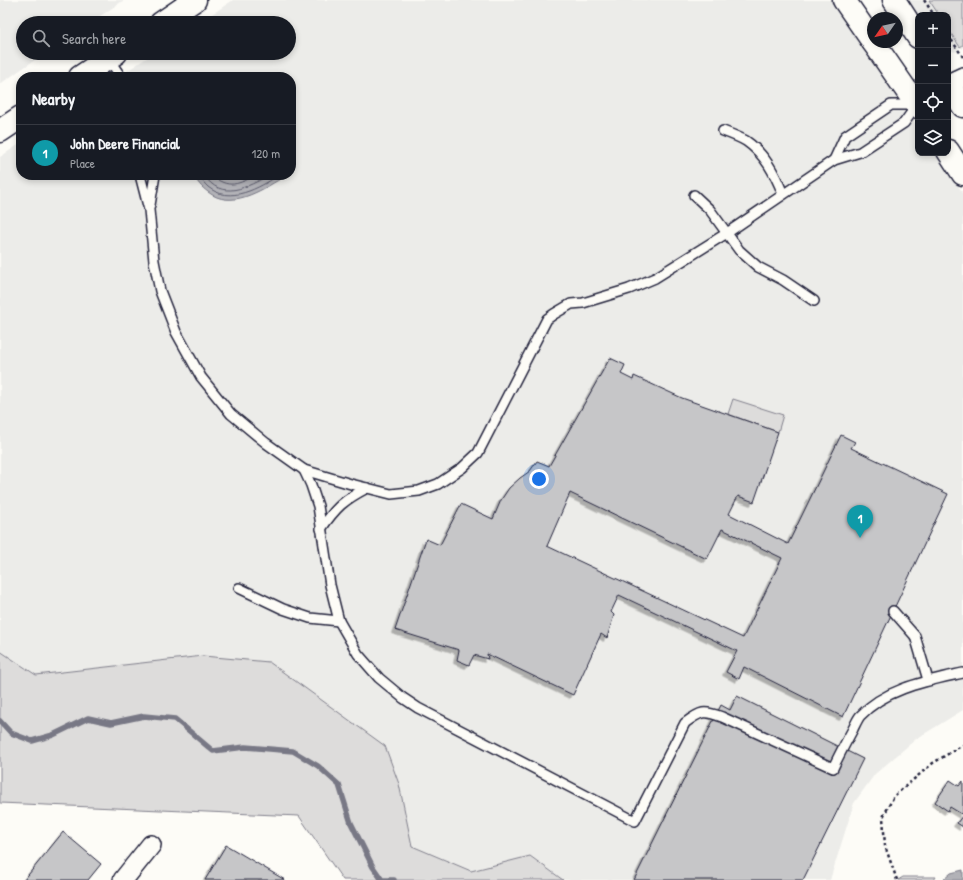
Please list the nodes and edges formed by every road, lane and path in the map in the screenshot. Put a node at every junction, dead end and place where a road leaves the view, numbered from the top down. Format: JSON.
{"nodes":[{"id":1,"x":195,"y":0,"type":"edge"},
{"id":2,"x":844,"y":0,"type":"edge"},
{"id":3,"x":894,"y":0,"type":"edge"},
{"id":4,"x":924,"y":0,"type":"edge"},
{"id":5,"x":932,"y":12,"type":"edge"},
{"id":6,"x":171,"y":16,"type":"edge"},
{"id":7,"x":915,"y":32,"type":"edge"},
{"id":8,"x":867,"y":33,"type":"edge"},
{"id":9,"x":951,"y":39,"type":"edge"},
{"id":10,"x":877,"y":48,"type":"edge"},
{"id":11,"x":963,"y":57,"type":"edge"},
{"id":12,"x":106,"y":60,"type":"edge"},
{"id":13,"x":114,"y":60,"type":"edge"},
{"id":14,"x":88,"y":72,"type":"edge"},
{"id":15,"x":119,"y":72,"type":"edge"},
{"id":16,"x":963,"y":76,"type":"edge"},
{"id":17,"x":951,"y":82,"type":"edge"},
{"id":18,"x":951,"y":88,"type":"edge"},
{"id":19,"x":915,"y":102,"type":"edge"},
{"id":20,"x":915,"y":106,"type":"edge"},
{"id":21,"x":963,"y":106,"type":"edge"},
{"id":22,"x":915,"y":110,"type":"edge"},
{"id":23,"x":16,"y":120,"type":"edge"},
{"id":24,"x":0,"y":131,"type":"edge"},
{"id":25,"x":723,"y":131,"type":"dead end"},
{"id":26,"x":951,"y":156,"type":"edge"},
{"id":27,"x":834,"y":160,"type":"junction"},
{"id":28,"x":963,"y":174,"type":"edge"},
{"id":29,"x":141,"y":180,"type":"edge"},
{"id":30,"x":154,"y":180,"type":"edge"},
{"id":31,"x":783,"y":194,"type":"junction"},
{"id":32,"x":694,"y":195,"type":"dead end"},
{"id":33,"x":149,"y":210,"type":"junction"},
{"id":34,"x":727,"y":233,"type":"junction"},
{"id":35,"x":814,"y":301,"type":"dead end"},
{"id":36,"x":304,"y":470,"type":"junction"},
{"id":37,"x":367,"y":488,"type":"junction"},
{"id":38,"x":321,"y":529,"type":"junction"},
{"id":39,"x":239,"y":588,"type":"dead end"},
{"id":40,"x":893,"y":611,"type":"dead end"},
{"id":41,"x":339,"y":621,"type":"junction"},
{"id":42,"x":963,"y":673,"type":"edge"},
{"id":43,"x":928,"y":680,"type":"junction"},
{"id":44,"x":963,"y":745,"type":"edge"},
{"id":45,"x":151,"y":845,"type":"dead end"},
{"id":46,"x":125,"y":879,"type":"edge"},
{"id":47,"x":897,"y":880,"type":"edge"}],
"edges":[{"from":1,"to":6,"type":"street"},
{"from":2,"to":8,"type":"street"},
{"from":3,"to":7,"type":"street"},
{"from":4,"to":5,"type":"path"},
{"from":9,"to":11,"type":"path"},
{"from":10,"to":19,"type":"street"},
{"from":12,"to":14,"type":"street"},
{"from":13,"to":15,"type":"lane"},
{"from":16,"to":17,"type":"street"},
{"from":18,"to":21,"type":"street"},
{"from":20,"to":27,"type":"lane"},
{"from":22,"to":27,"type":"lane"},
{"from":23,"to":24,"type":"street"},
{"from":25,"to":31,"type":"lane"},
{"from":26,"to":28,"type":"street"},
{"from":27,"to":31,"type":"lane"},
{"from":29,"to":33,"type":"lane"},
{"from":30,"to":33,"type":"lane"},
{"from":31,"to":34,"type":"lane"},
{"from":32,"to":34,"type":"lane"},
{"from":33,"to":36,"type":"lane"},
{"from":34,"to":35,"type":"lane"},
{"from":34,"to":37,"type":"lane"},
{"from":36,"to":37,"type":"lane"},
{"from":36,"to":38,"type":"lane"},
{"from":37,"to":38,"type":"lane"},
{"from":38,"to":41,"type":"lane"},
{"from":39,"to":41,"type":"lane"},
{"from":40,"to":43,"type":"lane"},
{"from":41,"to":43,"type":"lane"},
{"from":42,"to":43,"type":"lane"},
{"from":44,"to":47,"type":"path"},
{"from":45,"to":46,"type":"street"}]}
